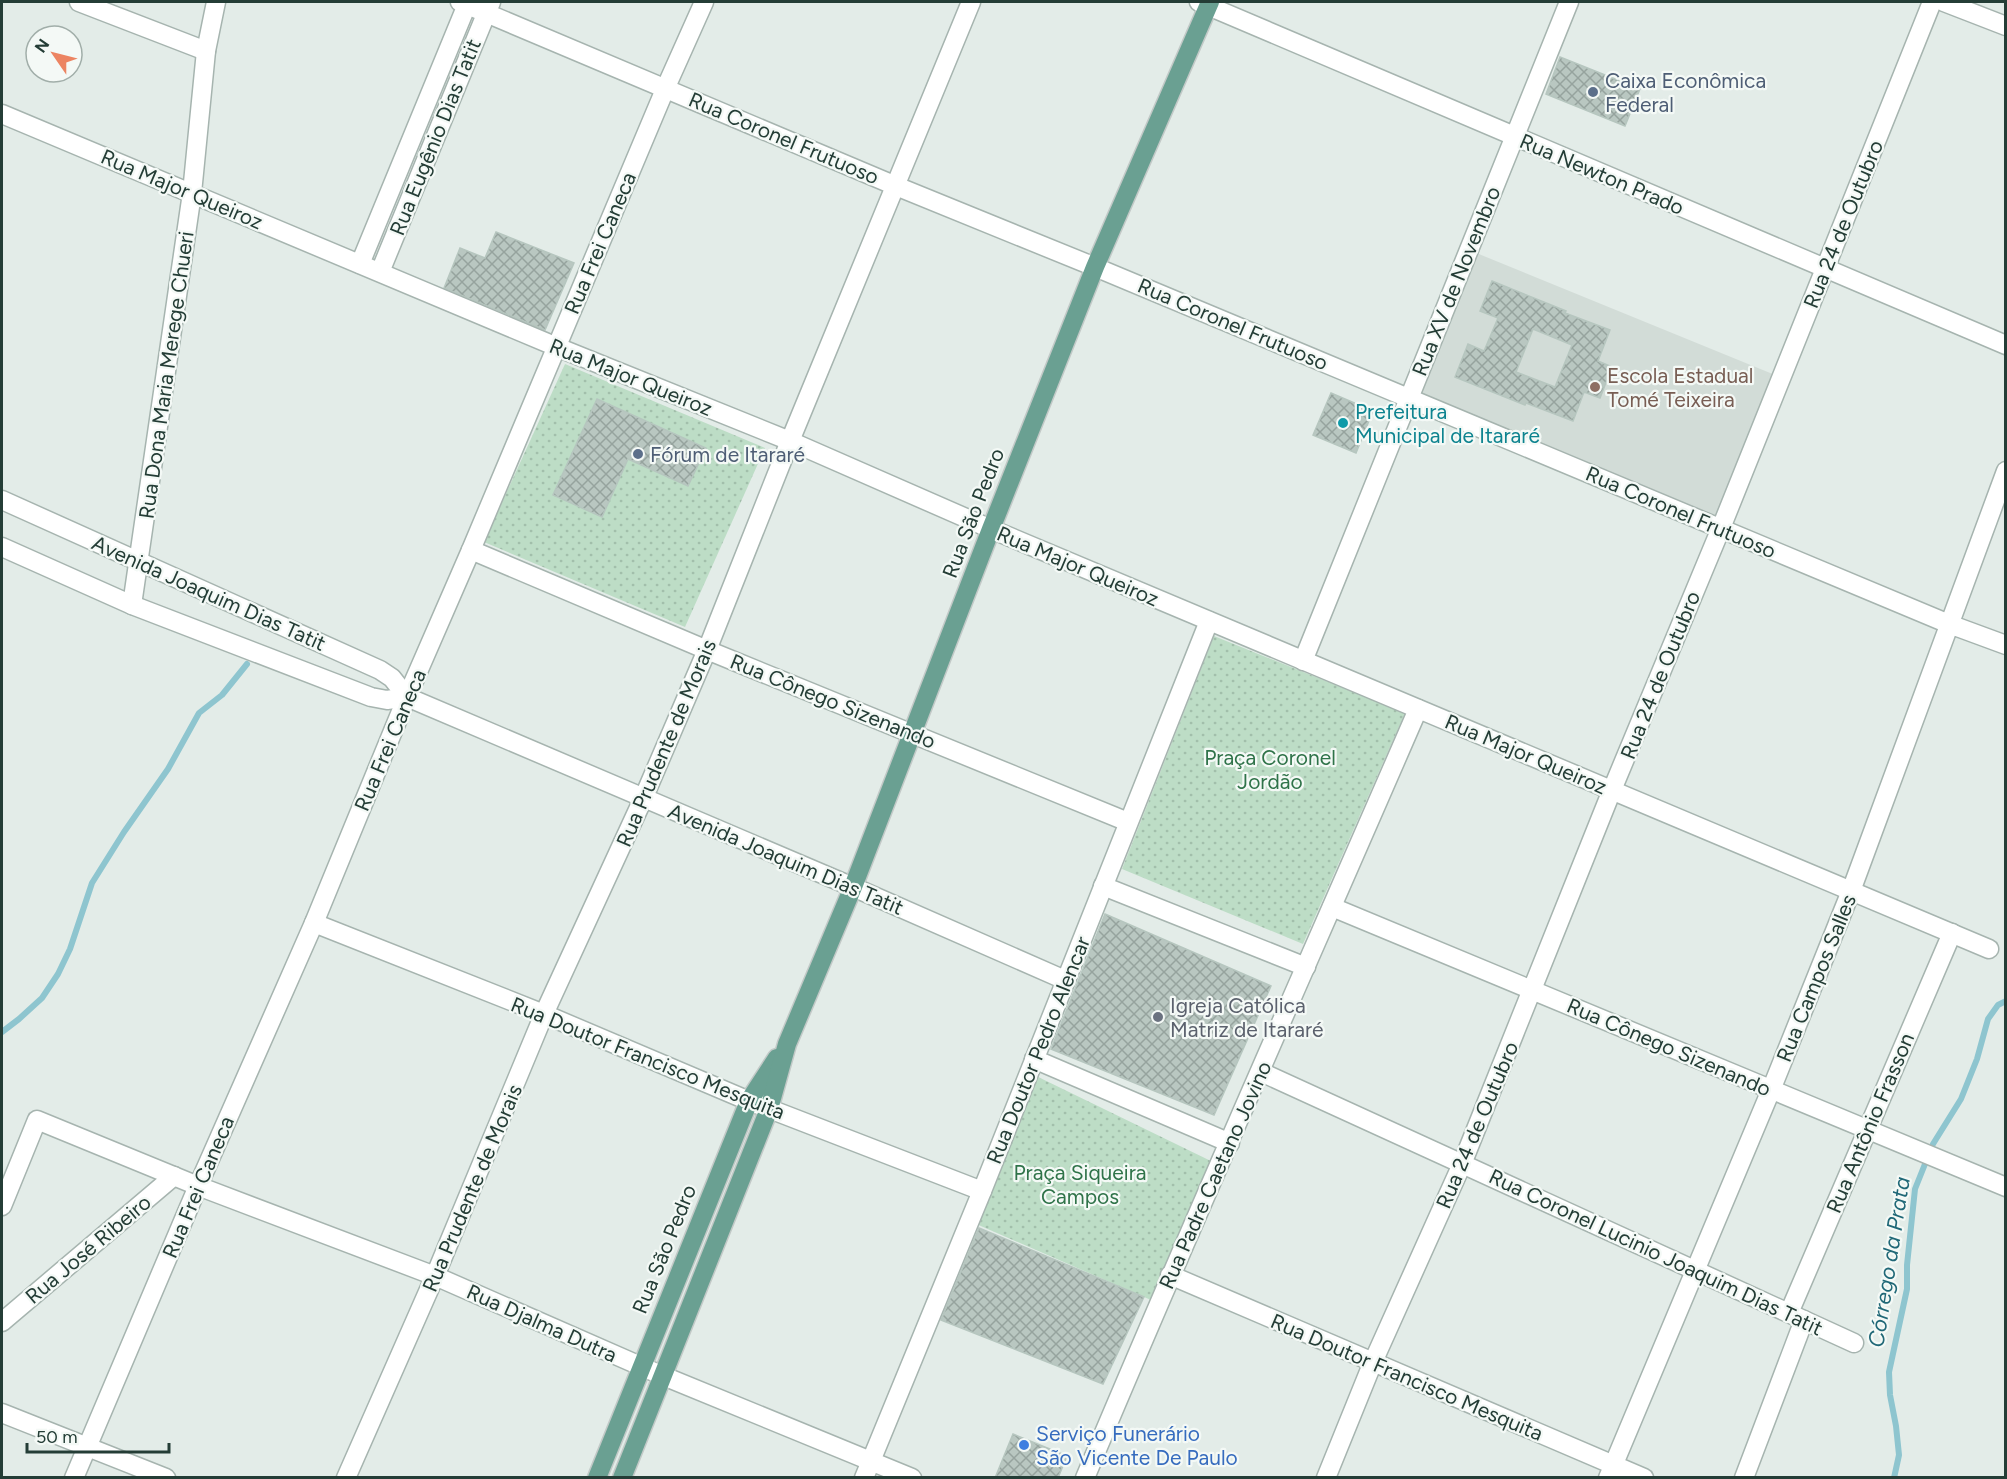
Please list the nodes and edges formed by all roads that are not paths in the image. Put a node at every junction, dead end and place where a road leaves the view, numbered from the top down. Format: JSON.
{"nodes":[{"id":1,"x":79,"y":2,"type":"edge"},
{"id":2,"x":216,"y":2,"type":"edge"},
{"id":3,"x":465,"y":2,"type":"edge"},
{"id":4,"x":704,"y":2,"type":"edge"},
{"id":5,"x":971,"y":2,"type":"edge"},
{"id":6,"x":1569,"y":2,"type":"edge"},
{"id":7,"x":1932,"y":2,"type":"edge"},
{"id":8,"x":1944,"y":2,"type":"edge"},
{"id":9,"x":1206,"y":3,"type":"edge"},
{"id":10,"x":489,"y":7,"type":"edge"},
{"id":11,"x":2006,"y":26,"type":"edge"},
{"id":12,"x":206,"y":51,"type":"junction"},
{"id":13,"x":666,"y":87,"type":"junction"},
{"id":14,"x":2,"y":114,"type":"edge"},
{"id":15,"x":1515,"y":136,"type":"junction"},
{"id":16,"x":896,"y":186,"type":"junction"},
{"id":17,"x":192,"y":194,"type":"junction"},
{"id":18,"x":360,"y":264,"type":"junction"},
{"id":19,"x":1095,"y":267,"type":"junction"},
{"id":20,"x":1825,"y":269,"type":"junction"},
{"id":21,"x":380,"y":272,"type":"junction"},
{"id":22,"x":2006,"y":345,"type":"edge"},
{"id":23,"x":557,"y":347,"type":"junction"},
{"id":24,"x":1409,"y":398,"type":"junction"},
{"id":25,"x":790,"y":441,"type":"junction"},
{"id":26,"x":2006,"y":471,"type":"edge"},
{"id":27,"x":2,"y":500,"type":"edge"},
{"id":28,"x":1721,"y":528,"type":"junction"},
{"id":29,"x":991,"y":529,"type":"junction"},
{"id":30,"x":2,"y":547,"type":"edge"},
{"id":31,"x":471,"y":550,"type":"junction"},
{"id":32,"x":140,"y":561,"type":"junction"},
{"id":33,"x":132,"y":605,"type":"junction"},
{"id":34,"x":1209,"y":621,"type":"junction"},
{"id":35,"x":1949,"y":624,"type":"junction"},
{"id":36,"x":2006,"y":645,"type":"edge"},
{"id":37,"x":707,"y":650,"type":"junction"},
{"id":38,"x":1303,"y":661,"type":"junction"},
{"id":39,"x":407,"y":698,"type":"junction"},
{"id":40,"x":1418,"y":709,"type":"junction"},
{"id":41,"x":913,"y":733,"type":"junction"},
{"id":42,"x":1612,"y":790,"type":"junction"},
{"id":43,"x":643,"y":799,"type":"junction"},
{"id":44,"x":1128,"y":822,"type":"junction"},
{"id":45,"x":853,"y":886,"type":"junction"},
{"id":46,"x":1103,"y":886,"type":"junction"},
{"id":47,"x":1851,"y":891,"type":"junction"},
{"id":48,"x":1332,"y":907,"type":"junction"},
{"id":49,"x":314,"y":923,"type":"junction"},
{"id":50,"x":1952,"y":933,"type":"junction"},
{"id":51,"x":1989,"y":949,"type":"dead end"},
{"id":52,"x":1306,"y":967,"type":"junction"},
{"id":53,"x":1065,"y":980,"type":"junction"},
{"id":54,"x":1532,"y":990,"type":"junction"},
{"id":55,"x":544,"y":1014,"type":"junction"},
{"id":56,"x":787,"y":1044,"type":"junction"},
{"id":57,"x":1034,"y":1059,"type":"junction"},
{"id":58,"x":1261,"y":1072,"type":"junction"},
{"id":59,"x":1771,"y":1090,"type":"junction"},
{"id":60,"x":749,"y":1101,"type":"junction"},
{"id":61,"x":769,"y":1109,"type":"junction"},
{"id":62,"x":1867,"y":1130,"type":"junction"},
{"id":63,"x":1230,"y":1143,"type":"junction"},
{"id":64,"x":1462,"y":1164,"type":"junction"},
{"id":65,"x":174,"y":1176,"type":"junction"},
{"id":66,"x":198,"y":1186,"type":"junction"},
{"id":67,"x":2006,"y":1187,"type":"edge"},
{"id":68,"x":982,"y":1191,"type":"junction"},
{"id":69,"x":2,"y":1206,"type":"edge"},
{"id":70,"x":1695,"y":1270,"type":"junction"},
{"id":71,"x":1170,"y":1275,"type":"junction"},
{"id":72,"x":435,"y":1276,"type":"junction"},
{"id":73,"x":1796,"y":1317,"type":"junction"},
{"id":74,"x":2,"y":1322,"type":"edge"},
{"id":75,"x":1854,"y":1343,"type":"dead end"},
{"id":76,"x":1373,"y":1362,"type":"junction"},
{"id":77,"x":641,"y":1366,"type":"junction"},
{"id":78,"x":661,"y":1375,"type":"junction"},
{"id":79,"x":2,"y":1413,"type":"edge"},
{"id":80,"x":87,"y":1447,"type":"junction"},
{"id":81,"x":867,"y":1469,"type":"edge"},
{"id":82,"x":1610,"y":1471,"type":"edge"},
{"id":83,"x":74,"y":1478,"type":"edge"},
{"id":84,"x":166,"y":1478,"type":"edge"},
{"id":85,"x":346,"y":1478,"type":"edge"},
{"id":86,"x":597,"y":1478,"type":"edge"},
{"id":87,"x":622,"y":1478,"type":"edge"},
{"id":88,"x":912,"y":1478,"type":"edge"},
{"id":89,"x":1085,"y":1478,"type":"edge"},
{"id":90,"x":1326,"y":1478,"type":"edge"},
{"id":91,"x":1644,"y":1478,"type":"edge"},
{"id":92,"x":1744,"y":1478,"type":"edge"}],
"edges":[{"from":1,"to":12,"type":"street"},
{"from":2,"to":12,"type":"street","name":"Rua Dona Maria Merege Chueri"},
{"from":3,"to":10,"type":"street","name":"Rua Coronel Frutuoso"},
{"from":3,"to":18,"type":"street","name":"Rua Eugênio Dias Tatit"},
{"from":4,"to":13,"type":"street","name":"Rua Frei Caneca"},
{"from":5,"to":16,"type":"street","name":"Rua Prudente de Morais"},
{"from":6,"to":15,"type":"street","name":"Rua XV de Novembro"},
{"from":7,"to":20,"type":"street","name":"Rua 24 de Outubro"},
{"from":8,"to":11,"type":"street"},
{"from":9,"to":15,"type":"street","name":"Rua Newton Prado"},
{"from":9,"to":19,"type":"main road","name":"Rua São Pedro"},
{"from":10,"to":13,"type":"street","name":"Rua Coronel Frutuoso"},
{"from":10,"to":21,"type":"street","name":"Rua Eugênio Dias Tatit"},
{"from":12,"to":17,"type":"street","name":"Rua Dona Maria Merege Chueri"},
{"from":13,"to":16,"type":"street","name":"Rua Coronel Frutuoso"},
{"from":13,"to":23,"type":"street","name":"Rua Frei Caneca"},
{"from":14,"to":17,"type":"street","name":"Rua Major Queiroz"},
{"from":15,"to":20,"type":"street","name":"Rua Newton Prado"},
{"from":15,"to":24,"type":"street","name":"Rua XV de Novembro"},
{"from":16,"to":19,"type":"street","name":"Rua Coronel Frutuoso"},
{"from":16,"to":25,"type":"street","name":"Rua Prudente de Morais"},
{"from":17,"to":18,"type":"street","name":"Rua Major Queiroz"},
{"from":17,"to":32,"type":"street","name":"Rua Dona Maria Merege Chueri"},
{"from":18,"to":21,"type":"street","name":"Rua Major Queiroz"},
{"from":19,"to":24,"type":"street","name":"Rua Coronel Frutuoso"},
{"from":19,"to":29,"type":"main road","name":"Rua São Pedro"},
{"from":20,"to":22,"type":"street","name":"Rua Newton Prado"},
{"from":20,"to":28,"type":"street","name":"Rua 24 de Outubro"},
{"from":21,"to":23,"type":"street","name":"Rua Major Queiroz"},
{"from":23,"to":25,"type":"street","name":"Rua Major Queiroz"},
{"from":23,"to":31,"type":"street","name":"Rua Frei Caneca"},
{"from":24,"to":28,"type":"street","name":"Rua Coronel Frutuoso"},
{"from":24,"to":38,"type":"street","name":"Rua XV de Novembro"},
{"from":25,"to":29,"type":"street","name":"Rua Major Queiroz"},
{"from":25,"to":37,"type":"street","name":"Rua Prudente de Morais"},
{"from":26,"to":35,"type":"street","name":"Rua Campos Salles"},
{"from":27,"to":32,"type":"street","name":"Avenida Joaquim Dias Tatit"},
{"from":28,"to":35,"type":"street","name":"Rua Coronel Frutuoso"},
{"from":28,"to":42,"type":"street","name":"Rua 24 de Outubro"},
{"from":29,"to":34,"type":"street","name":"Rua Major Queiroz"},
{"from":29,"to":41,"type":"main road","name":"Rua São Pedro"},
{"from":30,"to":33,"type":"street","name":"Avenida Joaquim Dias Tatit"},
{"from":31,"to":37,"type":"street","name":"Rua Cônego Sizenando"},
{"from":31,"to":39,"type":"street","name":"Rua Frei Caneca"},
{"from":32,"to":33,"type":"street","name":"Rua Dona Maria Merege Chueri"},
{"from":32,"to":39,"type":"street","name":"Avenida Joaquim Dias Tatit"},
{"from":33,"to":39,"type":"street","name":"Avenida Joaquim Dias Tatit"},
{"from":34,"to":38,"type":"street","name":"Rua Major Queiroz"},
{"from":34,"to":44,"type":"street","name":"Rua Doutor Pedro Alencar"},
{"from":35,"to":36,"type":"street","name":"Rua Coronel Frutuoso"},
{"from":35,"to":47,"type":"street","name":"Rua Campos Salles"},
{"from":37,"to":41,"type":"street","name":"Rua Cônego Sizenando"},
{"from":37,"to":43,"type":"street","name":"Rua Prudente de Morais"},
{"from":38,"to":40,"type":"street","name":"Rua Major Queiroz"},
{"from":39,"to":43,"type":"street","name":"Avenida Joaquim Dias Tatit"},
{"from":39,"to":49,"type":"street","name":"Rua Frei Caneca"},
{"from":40,"to":42,"type":"street","name":"Rua Major Queiroz"},
{"from":40,"to":48,"type":"street","name":"Rua Padre Caetano Jovino"},
{"from":41,"to":44,"type":"street","name":"Rua Cônego Sizenando"},
{"from":41,"to":45,"type":"main road","name":"Rua São Pedro"},
{"from":42,"to":47,"type":"street","name":"Rua Major Queiroz"},
{"from":42,"to":54,"type":"street","name":"Rua 24 de Outubro"},
{"from":43,"to":45,"type":"street","name":"Avenida Joaquim Dias Tatit"},
{"from":43,"to":55,"type":"street","name":"Rua Prudente de Morais"},
{"from":44,"to":46,"type":"street","name":"Rua Doutor Pedro Alencar"},
{"from":45,"to":53,"type":"street","name":"Avenida Joaquim Dias Tatit"},
{"from":45,"to":56,"type":"main road","name":"Rua São Pedro"},
{"from":46,"to":52,"type":"street"},
{"from":46,"to":53,"type":"street","name":"Rua Doutor Pedro Alencar"},
{"from":47,"to":50,"type":"street","name":"Rua Major Queiroz"},
{"from":47,"to":59,"type":"street","name":"Rua Campos Salles"},
{"from":48,"to":52,"type":"street","name":"Rua Padre Caetano Jovino"},
{"from":48,"to":54,"type":"street","name":"Rua Cônego Sizenando"},
{"from":49,"to":55,"type":"street","name":"Rua Doutor Francisco Mesquita"},
{"from":49,"to":66,"type":"street","name":"Rua Frei Caneca"},
{"from":50,"to":51,"type":"street","name":"Rua Major Queiroz"},
{"from":50,"to":62,"type":"street","name":"Rua Antônio Frasson"},
{"from":52,"to":58,"type":"street","name":"Rua Padre Caetano Jovino"},
{"from":53,"to":57,"type":"street","name":"Rua Doutor Pedro Alencar"},
{"from":54,"to":59,"type":"street","name":"Rua Cônego Sizenando"},
{"from":54,"to":64,"type":"street","name":"Rua 24 de Outubro"},
{"from":55,"to":60,"type":"street","name":"Rua Doutor Francisco Mesquita"},
{"from":55,"to":72,"type":"street","name":"Rua Prudente de Morais"},
{"from":56,"to":60,"type":"main road","name":"Rua São Pedro"},
{"from":56,"to":61,"type":"main road","name":"Rua São Pedro"},
{"from":57,"to":63,"type":"street"},
{"from":57,"to":68,"type":"street","name":"Rua Doutor Pedro Alencar"},
{"from":58,"to":63,"type":"street","name":"Rua Padre Caetano Jovino"},
{"from":58,"to":64,"type":"street","name":"Rua Coronel Lucinio Joaquim Dias Tatit"},
{"from":59,"to":62,"type":"street","name":"Rua Cônego Sizenando"},
{"from":59,"to":70,"type":"street","name":"Rua Campos Salles"},
{"from":60,"to":61,"type":"street","name":"Rua Doutor Francisco Mesquita"},
{"from":60,"to":77,"type":"main road","name":"Rua São Pedro"},
{"from":61,"to":68,"type":"street","name":"Rua Doutor Francisco Mesquita"},
{"from":61,"to":78,"type":"main road","name":"Rua São Pedro"},
{"from":62,"to":67,"type":"street","name":"Rua Cônego Sizenando"},
{"from":62,"to":73,"type":"street","name":"Rua Antônio Frasson"},
{"from":63,"to":71,"type":"street","name":"Rua Padre Caetano Jovino"},
{"from":64,"to":70,"type":"street","name":"Rua Coronel Lucinio Joaquim Dias Tatit"},
{"from":64,"to":76,"type":"street","name":"Rua 24 de Outubro"},
{"from":65,"to":66,"type":"street","name":"Rua Djalma Dutra"},
{"from":65,"to":69,"type":"street","name":"Rua Djalma Dutra"},
{"from":65,"to":74,"type":"street","name":"Rua José Ribeiro"},
{"from":66,"to":72,"type":"street","name":"Rua Djalma Dutra"},
{"from":66,"to":80,"type":"street","name":"Rua Frei Caneca"},
{"from":68,"to":81,"type":"street","name":"Rua Doutor Pedro Alencar"},
{"from":70,"to":73,"type":"street","name":"Rua Coronel Lucinio Joaquim Dias Tatit"},
{"from":70,"to":82,"type":"street","name":"Rua Campos Salles"},
{"from":71,"to":76,"type":"street","name":"Rua Doutor Francisco Mesquita"},
{"from":71,"to":89,"type":"street","name":"Rua Padre Caetano Jovino"},
{"from":72,"to":77,"type":"street","name":"Rua Djalma Dutra"},
{"from":72,"to":85,"type":"street","name":"Rua Prudente de Morais"},
{"from":73,"to":75,"type":"street","name":"Rua Coronel Lucinio Joaquim Dias Tatit"},
{"from":73,"to":92,"type":"street","name":"Rua Antônio Frasson"},
{"from":76,"to":82,"type":"street","name":"Rua Doutor Francisco Mesquita"},
{"from":76,"to":90,"type":"street","name":"Rua 24 de Outubro"},
{"from":77,"to":78,"type":"street","name":"Rua Djalma Dutra"},
{"from":77,"to":86,"type":"main road","name":"Rua São Pedro"},
{"from":78,"to":81,"type":"street","name":"Rua Djalma Dutra"},
{"from":78,"to":87,"type":"main road","name":"Rua São Pedro"},
{"from":79,"to":80,"type":"street"},
{"from":80,"to":83,"type":"street","name":"Rua Frei Caneca"},
{"from":80,"to":84,"type":"street"},
{"from":81,"to":88,"type":"street","name":"Rua Djalma Dutra"},
{"from":82,"to":91,"type":"street","name":"Rua Doutor Francisco Mesquita"}]}
